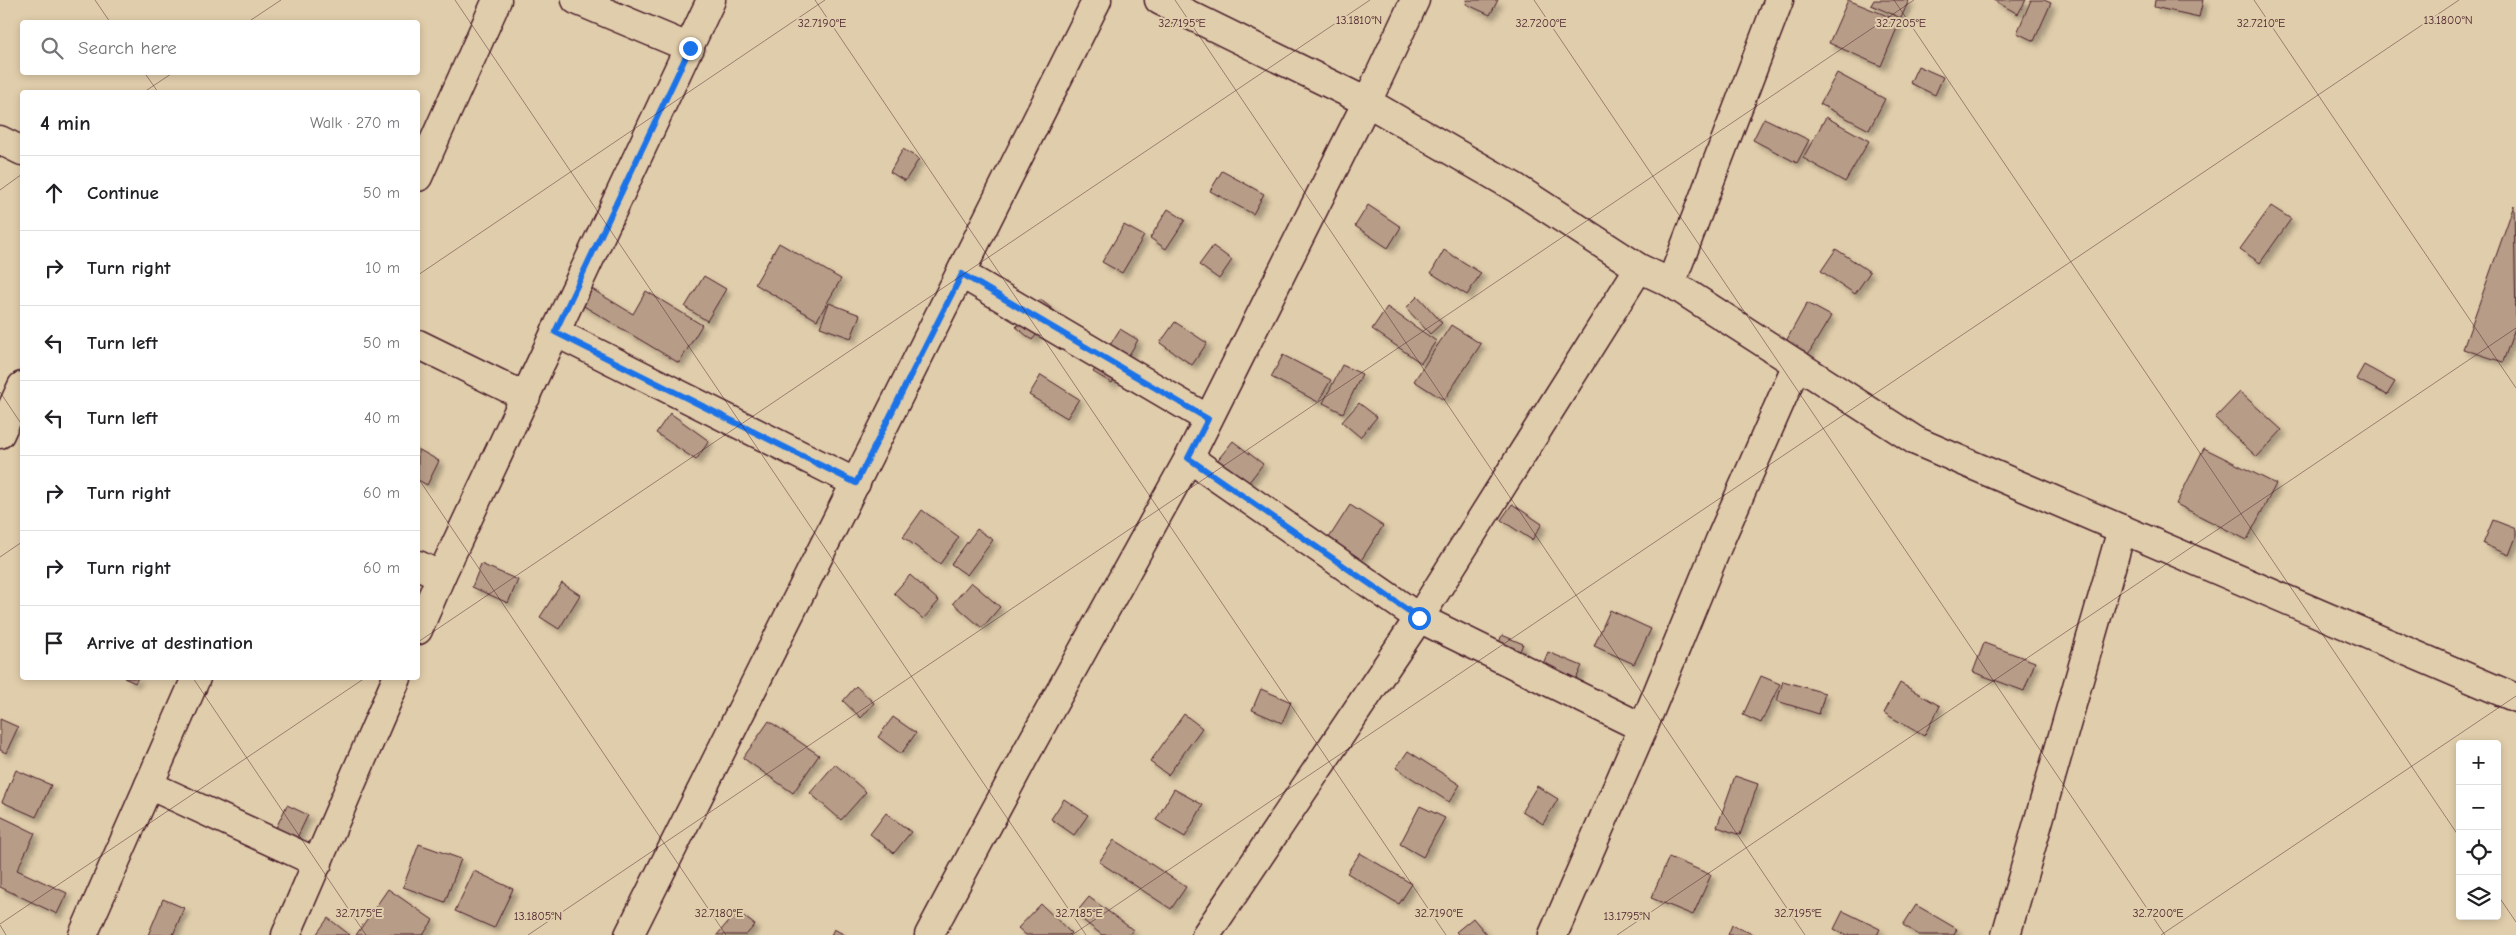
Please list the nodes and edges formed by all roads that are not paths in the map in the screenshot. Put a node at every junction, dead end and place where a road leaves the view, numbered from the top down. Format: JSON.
{"nodes":[{"id":1,"x":497,"y":0,"type":"edge"},
{"id":2,"x":576,"y":0,"type":"edge"},
{"id":3,"x":711,"y":0,"type":"edge"},
{"id":4,"x":1097,"y":0,"type":"edge"},
{"id":5,"x":1159,"y":0,"type":"edge"},
{"id":6,"x":1415,"y":0,"type":"edge"},
{"id":7,"x":1779,"y":0,"type":"edge"},
{"id":8,"x":690,"y":48,"type":"junction"},
{"id":9,"x":1367,"y":102,"type":"junction"},
{"id":10,"x":0,"y":140,"type":"edge"},
{"id":11,"x":20,"y":150,"type":"edge"},
{"id":12,"x":420,"y":173,"type":"edge"},
{"id":13,"x":1639,"y":268,"type":"junction"},
{"id":14,"x":962,"y":274,"type":"junction"},
{"id":15,"x":1671,"y":283,"type":"junction"},
{"id":16,"x":555,"y":332,"type":"junction"},
{"id":17,"x":420,"y":345,"type":"edge"},
{"id":18,"x":1797,"y":364,"type":"junction"},
{"id":19,"x":20,"y":390,"type":"edge"},
{"id":20,"x":526,"y":396,"type":"junction"},
{"id":21,"x":1208,"y":419,"type":"junction"},
{"id":22,"x":0,"y":434,"type":"edge"},
{"id":23,"x":1188,"y":458,"type":"junction"},
{"id":24,"x":856,"y":483,"type":"junction"},
{"id":25,"x":2122,"y":529,"type":"junction"},
{"id":26,"x":429,"y":571,"type":"edge"},
{"id":27,"x":1419,"y":618,"type":"junction"},
{"id":28,"x":420,"y":619,"type":"edge"},
{"id":29,"x":195,"y":680,"type":"edge"},
{"id":30,"x":396,"y":680,"type":"edge"},
{"id":31,"x":2516,"y":698,"type":"edge"},
{"id":32,"x":1643,"y":728,"type":"junction"},
{"id":33,"x":149,"y":785,"type":"junction"},
{"id":34,"x":318,"y":863,"type":"junction"},
{"id":35,"x":83,"y":935,"type":"edge"},
{"id":36,"x":286,"y":935,"type":"edge"},
{"id":37,"x":629,"y":935,"type":"edge"},
{"id":38,"x":929,"y":935,"type":"edge"},
{"id":39,"x":1206,"y":935,"type":"edge"},
{"id":40,"x":1552,"y":935,"type":"edge"},
{"id":41,"x":2006,"y":935,"type":"edge"}],
"edges":[{"from":1,"to":12,"type":"street"},
{"from":2,"to":8,"type":"street"},
{"from":3,"to":8,"type":"street"},
{"from":4,"to":14,"type":"street"},
{"from":5,"to":9,"type":"street"},
{"from":6,"to":9,"type":"street"},
{"from":7,"to":15,"type":"street"},
{"from":8,"to":16,"type":"street"},
{"from":9,"to":13,"type":"street"},
{"from":9,"to":21,"type":"street"},
{"from":10,"to":11,"type":"street"},
{"from":13,"to":15,"type":"street"},
{"from":13,"to":27,"type":"street"},
{"from":14,"to":21,"type":"street"},
{"from":14,"to":24,"type":"street"},
{"from":15,"to":18,"type":"street"},
{"from":16,"to":20,"type":"street"},
{"from":16,"to":24,"type":"street"},
{"from":17,"to":20,"type":"street"},
{"from":18,"to":25,"type":"street"},
{"from":18,"to":32,"type":"street"},
{"from":19,"to":22,"type":"street"},
{"from":20,"to":26,"type":"street"},
{"from":21,"to":23,"type":"street"},
{"from":23,"to":27,"type":"street"},
{"from":23,"to":38,"type":"street"},
{"from":24,"to":37,"type":"street"},
{"from":25,"to":31,"type":"street"},
{"from":25,"to":41,"type":"street"},
{"from":26,"to":28,"type":"street"},
{"from":27,"to":32,"type":"street"},
{"from":27,"to":39,"type":"street"},
{"from":29,"to":33,"type":"street"},
{"from":30,"to":34,"type":"street"},
{"from":32,"to":40,"type":"street"},
{"from":33,"to":34,"type":"street"},
{"from":33,"to":35,"type":"street"},
{"from":34,"to":36,"type":"street"}]}
